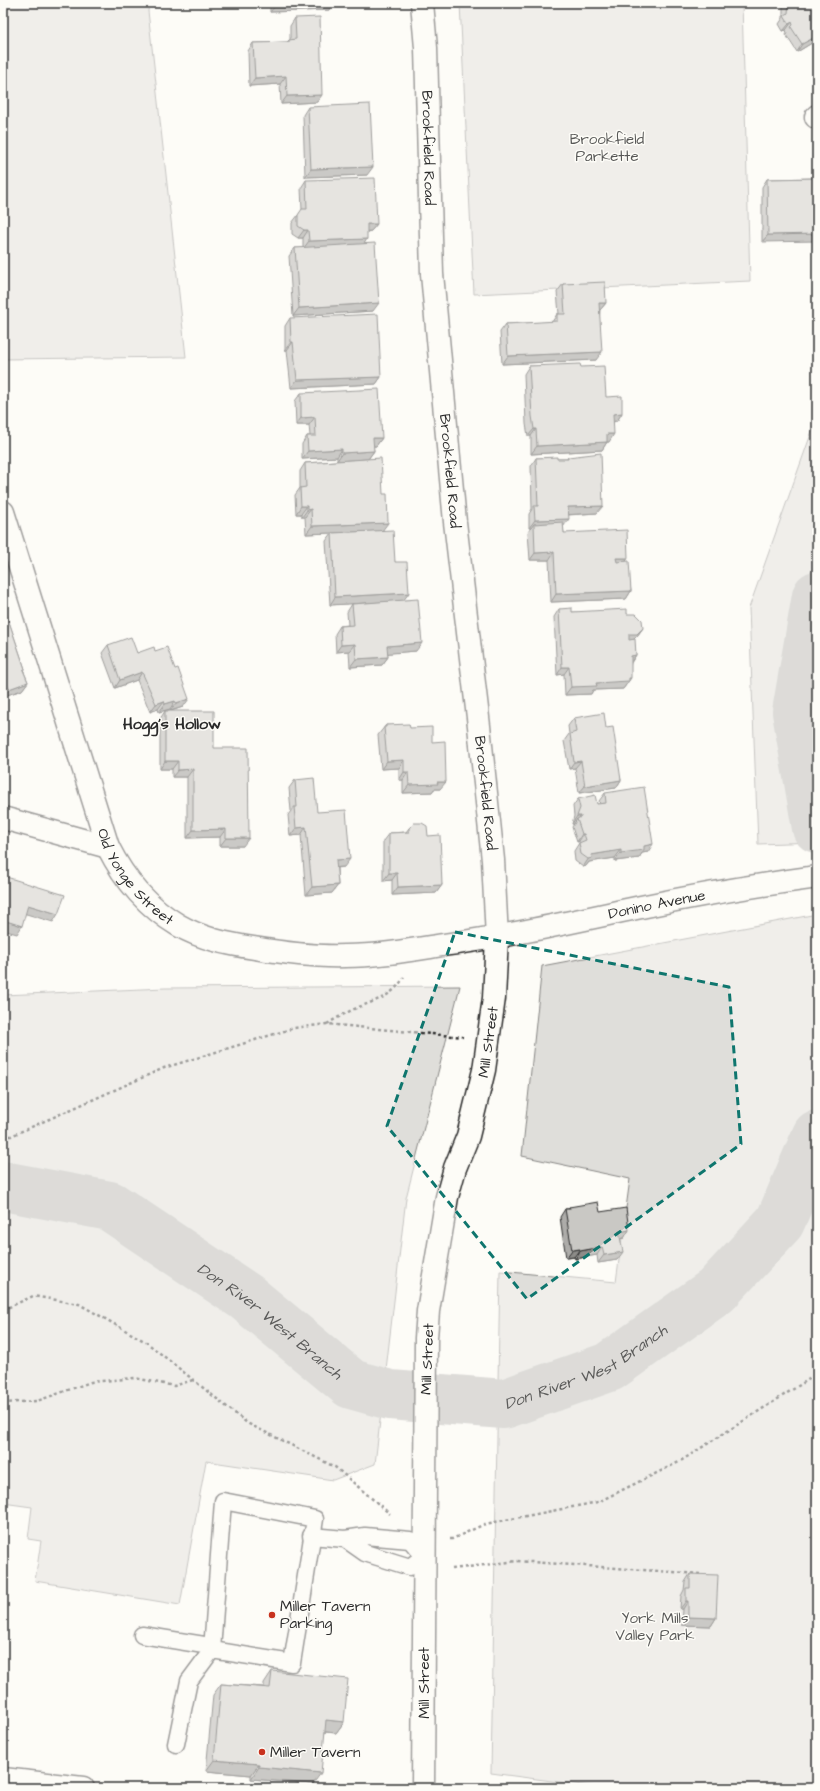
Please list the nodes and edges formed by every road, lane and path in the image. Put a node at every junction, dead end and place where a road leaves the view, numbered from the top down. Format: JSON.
{"nodes":[{"id":1,"x":422,"y":3,"type":"edge"},
{"id":2,"x":3,"y":512,"type":"edge"},
{"id":3,"x":3,"y":818,"type":"edge"},
{"id":4,"x":108,"y":847,"type":"junction"},
{"id":5,"x":817,"y":877,"type":"edge"},
{"id":6,"x":497,"y":938,"type":"junction"},
{"id":7,"x":404,"y":977,"type":"dead end"},
{"id":8,"x":327,"y":1024,"type":"junction"},
{"id":9,"x":489,"y":1041,"type":"junction"},
{"id":10,"x":3,"y":1136,"type":"edge"},
{"id":11,"x":3,"y":1310,"type":"edge"},
{"id":12,"x":817,"y":1374,"type":"edge"},
{"id":13,"x":193,"y":1380,"type":"junction"},
{"id":14,"x":3,"y":1403,"type":"edge"},
{"id":15,"x":425,"y":1531,"type":"junction"},
{"id":16,"x":311,"y":1536,"type":"junction"},
{"id":17,"x":345,"y":1539,"type":"junction"},
{"id":18,"x":424,"y":1556,"type":"junction"},
{"id":19,"x":452,"y":1569,"type":"dead end"},
{"id":20,"x":700,"y":1574,"type":"edge"},
{"id":21,"x":142,"y":1635,"type":"dead end"},
{"id":22,"x":212,"y":1650,"type":"junction"},
{"id":23,"x":176,"y":1744,"type":"dead end"},
{"id":24,"x":3,"y":1779,"type":"edge"},
{"id":25,"x":83,"y":1788,"type":"edge"},
{"id":26,"x":423,"y":1788,"type":"edge"}],
"edges":[{"from":1,"to":6,"type":"street","name":"Brookfield Road"},
{"from":2,"to":4,"type":"street","name":"Old Yonge Street"},
{"from":3,"to":4,"type":"street"},
{"from":4,"to":6,"type":"street","name":"Old Yonge Street"},
{"from":5,"to":6,"type":"street","name":"Donino Avenue"},
{"from":6,"to":9,"type":"street","name":"Mill Street"},
{"from":7,"to":8,"type":"path"},
{"from":8,"to":9,"type":"path"},
{"from":8,"to":10,"type":"path"},
{"from":9,"to":15,"type":"street","name":"Mill Street"},
{"from":11,"to":13,"type":"path"},
{"from":12,"to":15,"type":"path"},
{"from":13,"to":14,"type":"path"},
{"from":13,"to":15,"type":"path"},
{"from":15,"to":18,"type":"street","name":"Mill Street"},
{"from":16,"to":17,"type":"lane"},
{"from":16,"to":22,"type":"lane"},
{"from":16,"to":22,"type":"lane"},
{"from":17,"to":18,"type":"lane"},
{"from":17,"to":18,"type":"lane"},
{"from":18,"to":26,"type":"street","name":"Mill Street"},
{"from":19,"to":20,"type":"path"},
{"from":21,"to":22,"type":"lane"},
{"from":22,"to":23,"type":"lane"},
{"from":24,"to":25,"type":"street"}]}
